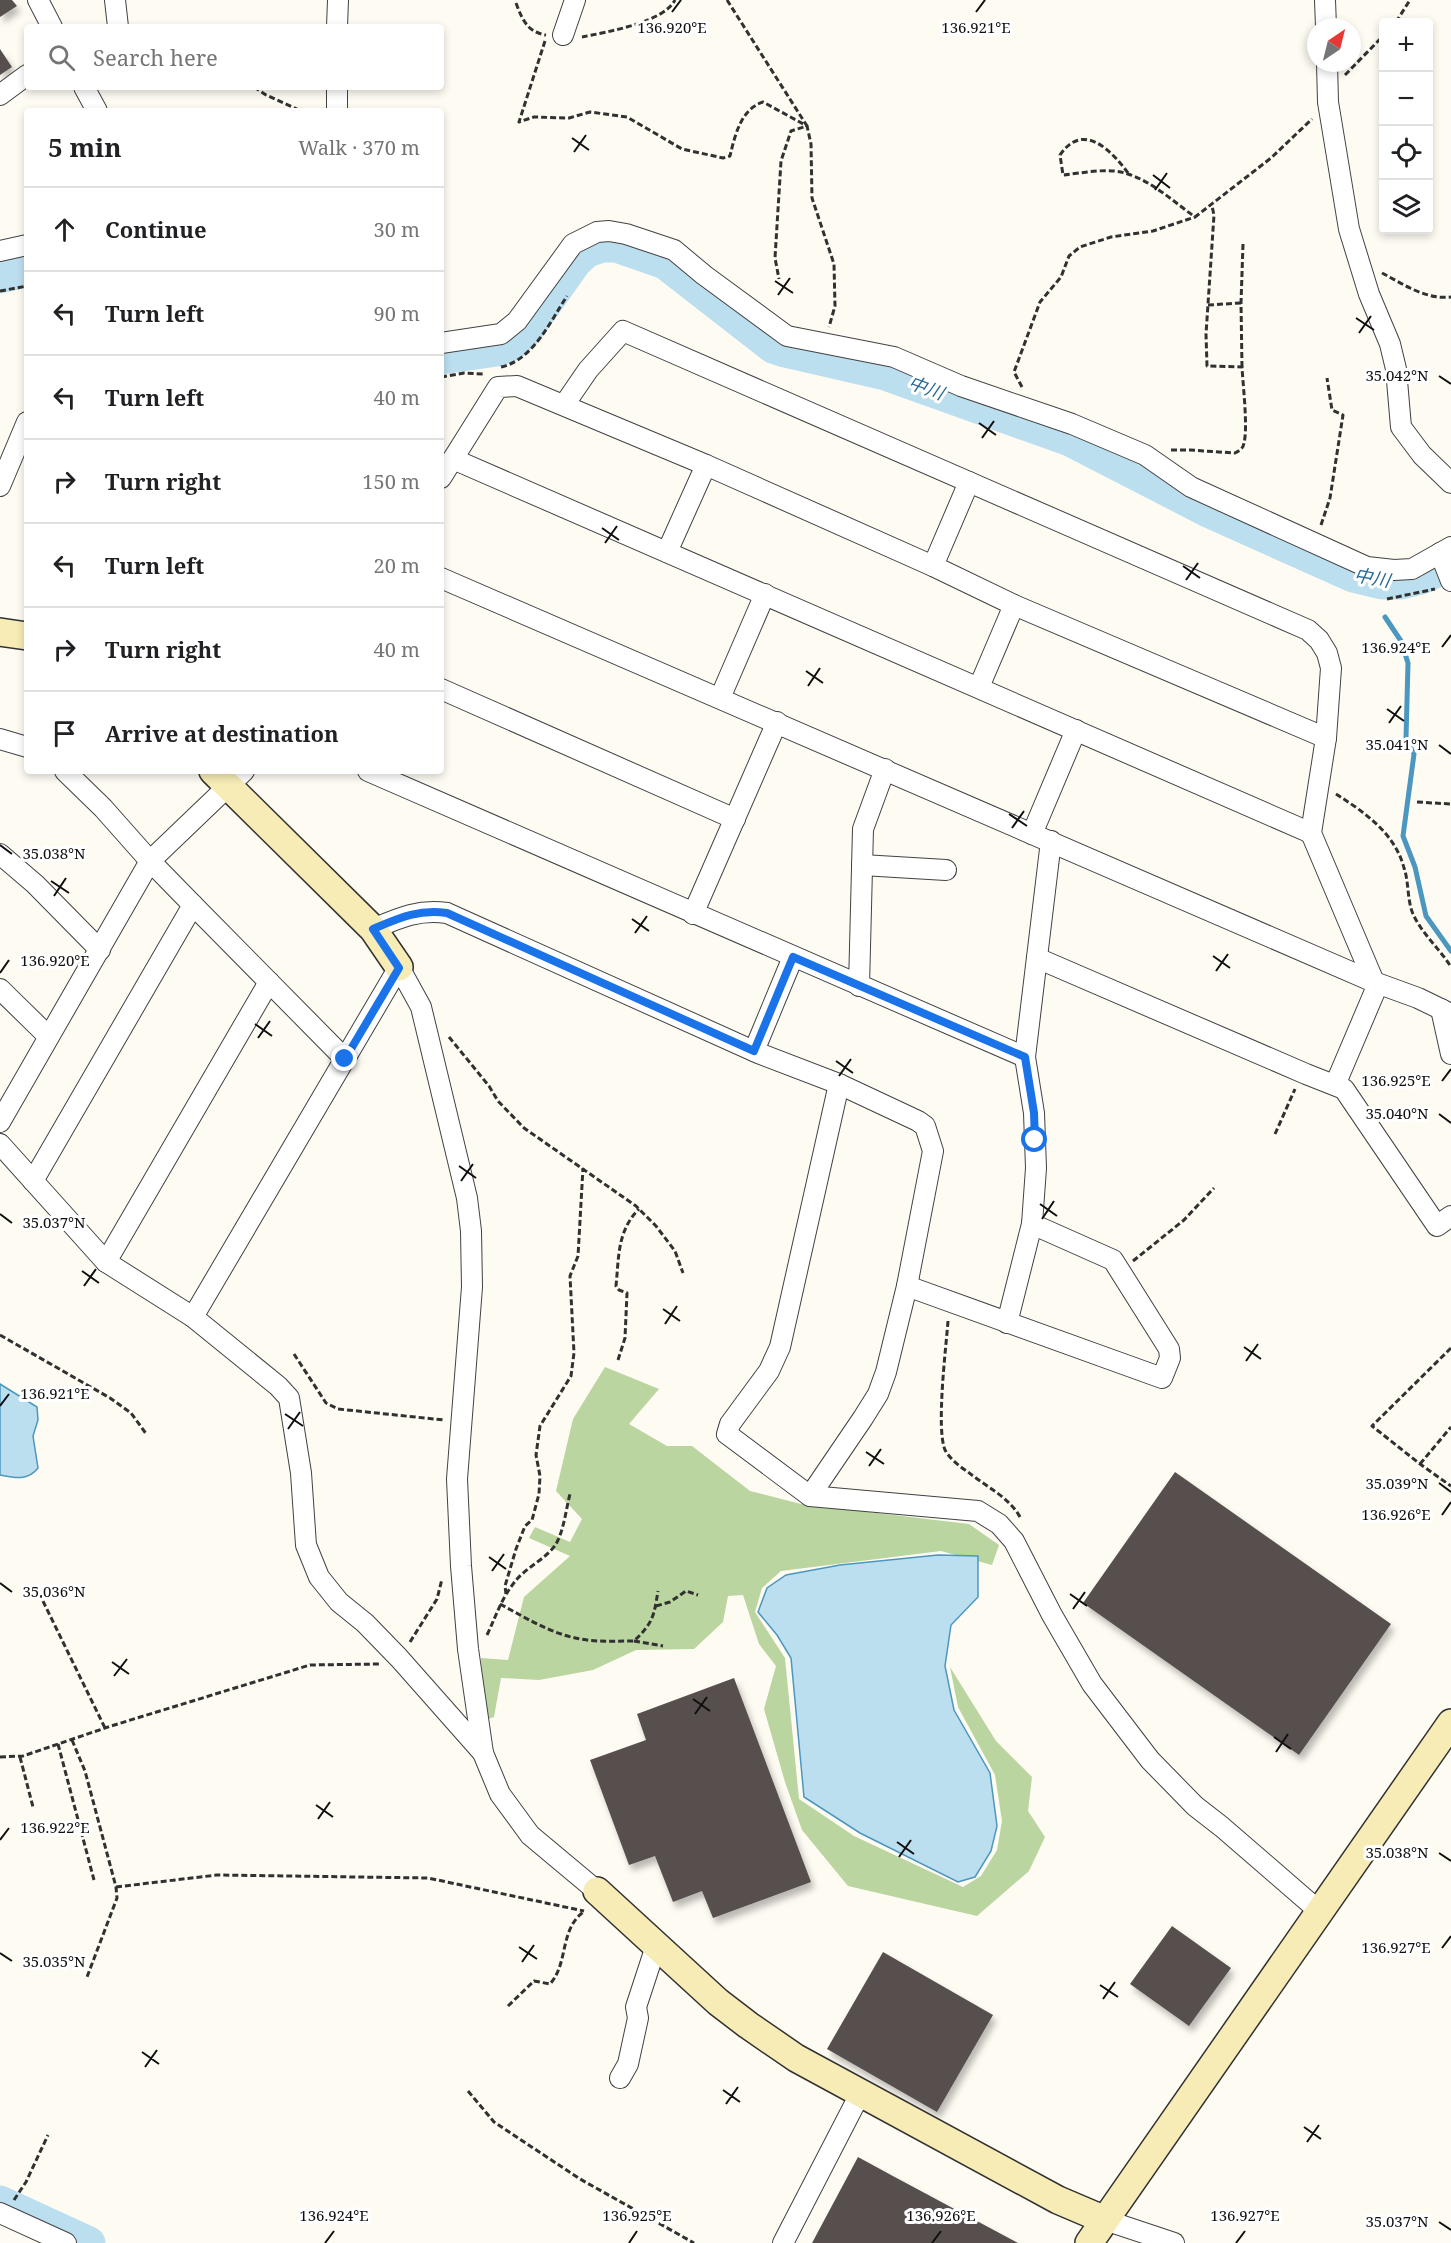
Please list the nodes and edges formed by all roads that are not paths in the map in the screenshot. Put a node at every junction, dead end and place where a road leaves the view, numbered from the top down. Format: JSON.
{"nodes":[{"id":1,"x":38,"y":0,"type":"edge"},
{"id":2,"x":116,"y":0,"type":"edge"},
{"id":3,"x":338,"y":0,"type":"edge"},
{"id":4,"x":575,"y":0,"type":"edge"},
{"id":5,"x":1325,"y":0,"type":"edge"},
{"id":6,"x":1326,"y":18,"type":"edge"},
{"id":7,"x":50,"y":24,"type":"edge"},
{"id":8,"x":118,"y":24,"type":"edge"},
{"id":9,"x":337,"y":24,"type":"edge"},
{"id":10,"x":555,"y":35,"type":"road end"},
{"id":11,"x":1327,"y":72,"type":"edge"},
{"id":12,"x":24,"y":77,"type":"edge"},
{"id":13,"x":86,"y":90,"type":"edge"},
{"id":14,"x":337,"y":90,"type":"edge"},
{"id":15,"x":0,"y":95,"type":"edge"},
{"id":16,"x":95,"y":108,"type":"edge"},
{"id":17,"x":337,"y":108,"type":"edge"},
{"id":18,"x":24,"y":246,"type":"edge"},
{"id":19,"x":0,"y":251,"type":"edge"},
{"id":20,"x":444,"y":344,"type":"edge"},
{"id":21,"x":564,"y":405,"type":"junction"},
{"id":22,"x":24,"y":432,"type":"edge"},
{"id":23,"x":453,"y":459,"type":"junction"},
{"id":24,"x":706,"y":465,"type":"junction"},
{"id":25,"x":444,"y":473,"type":"edge"},
{"id":26,"x":969,"y":482,"type":"junction"},
{"id":27,"x":1451,"y":483,"type":"edge"},
{"id":28,"x":0,"y":486,"type":"edge"},
{"id":29,"x":1446,"y":550,"type":"edge"},
{"id":30,"x":667,"y":552,"type":"junction"},
{"id":31,"x":933,"y":566,"type":"junction"},
{"id":32,"x":444,"y":579,"type":"edge"},
{"id":33,"x":1448,"y":582,"type":"edge"},
{"id":34,"x":765,"y":594,"type":"junction"},
{"id":35,"x":1014,"y":604,"type":"junction"},
{"id":36,"x":0,"y":632,"type":"edge"},
{"id":37,"x":24,"y":636,"type":"edge"},
{"id":38,"x":979,"y":687,"type":"junction"},
{"id":39,"x":444,"y":690,"type":"edge"},
{"id":40,"x":720,"y":698,"type":"junction"},
{"id":41,"x":777,"y":722,"type":"junction"},
{"id":42,"x":1076,"y":730,"type":"junction"},
{"id":43,"x":1326,"y":738,"type":"junction"},
{"id":44,"x":0,"y":739,"type":"edge"},
{"id":45,"x":24,"y":746,"type":"edge"},
{"id":46,"x":885,"y":769,"type":"junction"},
{"id":47,"x":68,"y":774,"type":"edge"},
{"id":48,"x":375,"y":774,"type":"edge"},
{"id":49,"x":228,"y":776,"type":"edge"},
{"id":50,"x":735,"y":819,"type":"junction"},
{"id":51,"x":1311,"y":833,"type":"junction"},
{"id":52,"x":1032,"y":834,"type":"junction"},
{"id":53,"x":1051,"y":841,"type":"junction"},
{"id":54,"x":0,"y":854,"type":"edge"},
{"id":55,"x":150,"y":861,"type":"junction"},
{"id":56,"x":862,"y":865,"type":"junction"},
{"id":57,"x":946,"y":870,"type":"dead end"},
{"id":58,"x":193,"y":905,"type":"junction"},
{"id":59,"x":693,"y":914,"type":"junction"},
{"id":60,"x":373,"y":929,"type":"junction"},
{"id":61,"x":100,"y":950,"type":"junction"},
{"id":62,"x":793,"y":957,"type":"junction"},
{"id":63,"x":1038,"y":958,"type":"junction"},
{"id":64,"x":399,"y":968,"type":"junction"},
{"id":65,"x":269,"y":982,"type":"junction"},
{"id":66,"x":1376,"y":983,"type":"junction"},
{"id":67,"x":859,"y":986,"type":"junction"},
{"id":68,"x":0,"y":989,"type":"edge"},
{"id":69,"x":1446,"y":1011,"type":"edge"},
{"id":70,"x":48,"y":1036,"type":"junction"},
{"id":71,"x":754,"y":1051,"type":"junction"},
{"id":72,"x":1451,"y":1054,"type":"edge"},
{"id":73,"x":1025,"y":1057,"type":"junction"},
{"id":74,"x":345,"y":1059,"type":"junction"},
{"id":75,"x":839,"y":1084,"type":"junction"},
{"id":76,"x":1335,"y":1085,"type":"junction"},
{"id":77,"x":0,"y":1122,"type":"edge"},
{"id":78,"x":0,"y":1144,"type":"edge"},
{"id":79,"x":33,"y":1181,"type":"junction"},
{"id":80,"x":1451,"y":1216,"type":"edge"},
{"id":81,"x":1032,"y":1224,"type":"junction"},
{"id":82,"x":106,"y":1262,"type":"junction"},
{"id":83,"x":908,"y":1286,"type":"junction"},
{"id":84,"x":194,"y":1317,"type":"junction"},
{"id":85,"x":1007,"y":1323,"type":"junction"},
{"id":86,"x":810,"y":1496,"type":"junction"},
{"id":87,"x":1451,"y":1724,"type":"edge"},
{"id":88,"x":483,"y":1753,"type":"junction"},
{"id":89,"x":597,"y":1902,"type":"joint"},
{"id":90,"x":1319,"y":1911,"type":"junction"},
{"id":91,"x":656,"y":1946,"type":"junction"},
{"id":92,"x":620,"y":2078,"type":"dead end"},
{"id":93,"x":861,"y":2092,"type":"junction"},
{"id":94,"x":2,"y":2214,"type":"edge"},
{"id":95,"x":1105,"y":2220,"type":"junction"},
{"id":96,"x":66,"y":2243,"type":"edge"},
{"id":97,"x":783,"y":2243,"type":"edge"},
{"id":98,"x":1089,"y":2243,"type":"edge"},
{"id":99,"x":1174,"y":2243,"type":"edge"}],
"edges":[{"from":1,"to":7,"type":"street"},
{"from":2,"to":8,"type":"street"},
{"from":3,"to":9,"type":"street"},
{"from":4,"to":10,"type":"street"},
{"from":5,"to":6,"type":"street"},
{"from":11,"to":27,"type":"street"},
{"from":12,"to":15,"type":"street"},
{"from":13,"to":16,"type":"street"},
{"from":14,"to":17,"type":"street"},
{"from":18,"to":19,"type":"street"},
{"from":20,"to":29,"type":"street"},
{"from":21,"to":23,"type":"street"},
{"from":21,"to":24,"type":"street"},
{"from":21,"to":26,"type":"street"},
{"from":22,"to":28,"type":"street"},
{"from":23,"to":25,"type":"street"},
{"from":23,"to":30,"type":"street"},
{"from":24,"to":30,"type":"street"},
{"from":24,"to":31,"type":"street"},
{"from":26,"to":31,"type":"street"},
{"from":26,"to":43,"type":"street"},
{"from":29,"to":33,"type":"street"},
{"from":30,"to":34,"type":"street"},
{"from":31,"to":35,"type":"street"},
{"from":32,"to":40,"type":"street"},
{"from":34,"to":38,"type":"street"},
{"from":34,"to":40,"type":"street"},
{"from":35,"to":38,"type":"street"},
{"from":35,"to":43,"type":"street"},
{"from":36,"to":37,"type":"street"},
{"from":38,"to":42,"type":"street"},
{"from":39,"to":50,"type":"street"},
{"from":40,"to":41,"type":"street"},
{"from":41,"to":46,"type":"street"},
{"from":41,"to":50,"type":"street"},
{"from":42,"to":51,"type":"street"},
{"from":42,"to":52,"type":"street"},
{"from":43,"to":51,"type":"street"},
{"from":44,"to":45,"type":"street"},
{"from":46,"to":52,"type":"street"},
{"from":46,"to":56,"type":"street"},
{"from":47,"to":55,"type":"street"},
{"from":48,"to":59,"type":"street"},
{"from":49,"to":55,"type":"street"},
{"from":49,"to":60,"type":"street"},
{"from":50,"to":59,"type":"street"},
{"from":51,"to":66,"type":"street"},
{"from":52,"to":53,"type":"street"},
{"from":53,"to":63,"type":"street"},
{"from":53,"to":66,"type":"street"},
{"from":54,"to":61,"type":"street"},
{"from":55,"to":58,"type":"street"},
{"from":55,"to":61,"type":"street"},
{"from":56,"to":57,"type":"street"},
{"from":56,"to":67,"type":"street"},
{"from":58,"to":65,"type":"street"},
{"from":58,"to":79,"type":"street"},
{"from":59,"to":62,"type":"street"},
{"from":60,"to":64,"type":"street"},
{"from":60,"to":71,"type":"street"},
{"from":61,"to":70,"type":"street"},
{"from":62,"to":67,"type":"street"},
{"from":62,"to":71,"type":"street"},
{"from":63,"to":73,"type":"street"},
{"from":63,"to":76,"type":"street"},
{"from":64,"to":74,"type":"street"},
{"from":64,"to":88,"type":"street"},
{"from":65,"to":74,"type":"street"},
{"from":65,"to":82,"type":"street"},
{"from":66,"to":69,"type":"street"},
{"from":66,"to":76,"type":"street"},
{"from":67,"to":73,"type":"street"},
{"from":68,"to":70,"type":"street"},
{"from":69,"to":72,"type":"street"},
{"from":70,"to":77,"type":"street"},
{"from":71,"to":75,"type":"street"},
{"from":73,"to":81,"type":"street"},
{"from":74,"to":84,"type":"street"},
{"from":75,"to":83,"type":"street"},
{"from":75,"to":86,"type":"street"},
{"from":76,"to":80,"type":"street"},
{"from":78,"to":79,"type":"street"},
{"from":79,"to":82,"type":"street"},
{"from":81,"to":85,"type":"street"},
{"from":81,"to":85,"type":"street"},
{"from":82,"to":84,"type":"street"},
{"from":83,"to":85,"type":"street"},
{"from":83,"to":86,"type":"street"},
{"from":84,"to":88,"type":"street"},
{"from":86,"to":90,"type":"street"},
{"from":87,"to":90,"type":"street"},
{"from":88,"to":89,"type":"street"},
{"from":89,"to":91,"type":"street"},
{"from":90,"to":95,"type":"street"},
{"from":91,"to":92,"type":"street"},
{"from":91,"to":93,"type":"street"},
{"from":93,"to":95,"type":"street"},
{"from":93,"to":97,"type":"street"},
{"from":94,"to":96,"type":"street"},
{"from":95,"to":98,"type":"street"},
{"from":95,"to":99,"type":"street"}]}
